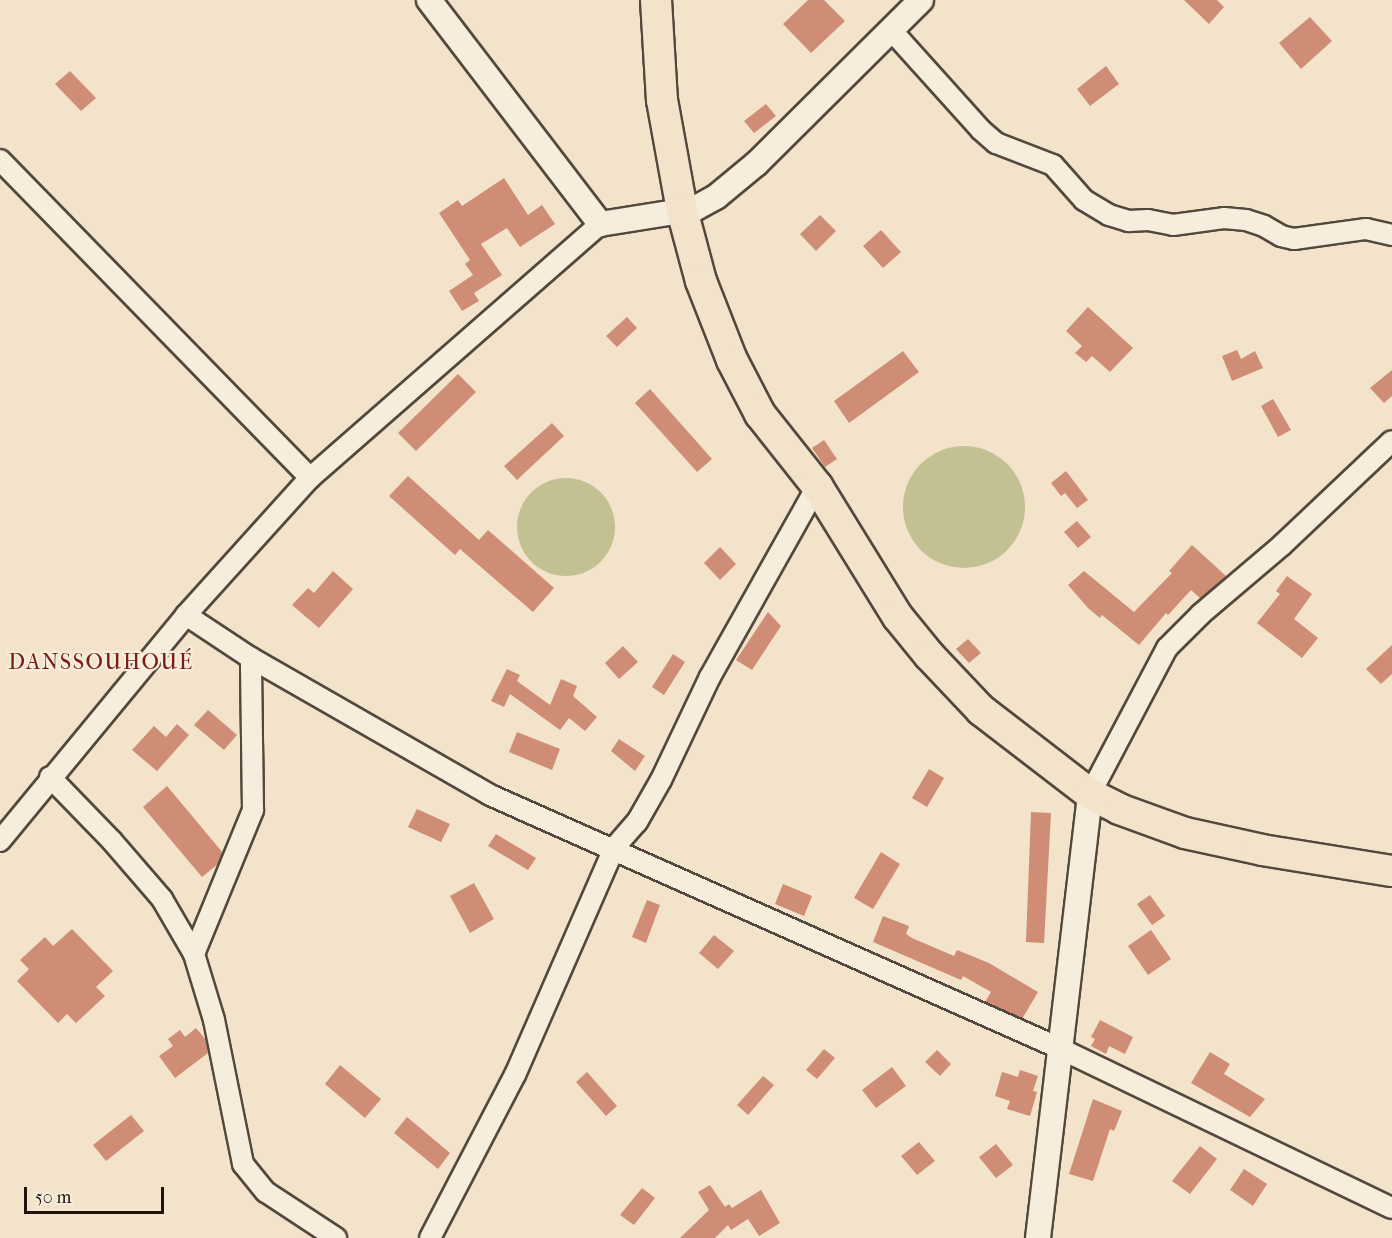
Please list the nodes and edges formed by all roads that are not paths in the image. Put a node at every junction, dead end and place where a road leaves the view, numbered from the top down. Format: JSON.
{"nodes":[{"id":1,"x":429,"y":0,"type":"edge"},
{"id":2,"x":656,"y":0,"type":"edge"},
{"id":3,"x":921,"y":0,"type":"edge"},
{"id":4,"x":892,"y":31,"type":"junction"},
{"id":5,"x":0,"y":160,"type":"edge"},
{"id":6,"x":682,"y":210,"type":"junction"},
{"id":7,"x":600,"y":224,"type":"junction"},
{"id":8,"x":1392,"y":234,"type":"edge"},
{"id":9,"x":1392,"y":441,"type":"edge"},
{"id":10,"x":310,"y":477,"type":"junction"},
{"id":11,"x":817,"y":486,"type":"junction"},
{"id":12,"x":186,"y":615,"type":"junction"},
{"id":13,"x":251,"y":658,"type":"junction"},
{"id":14,"x":50,"y":777,"type":"junction"},
{"id":15,"x":1090,"y":794,"type":"junction"},
{"id":16,"x":0,"y":841,"type":"edge"},
{"id":17,"x":614,"y":848,"type":"junction"},
{"id":18,"x":1392,"y":871,"type":"edge"},
{"id":19,"x":194,"y":954,"type":"junction"},
{"id":20,"x":1059,"y":1048,"type":"junction"},
{"id":21,"x":1392,"y":1208,"type":"edge"},
{"id":22,"x":336,"y":1238,"type":"edge"},
{"id":23,"x":430,"y":1238,"type":"edge"},
{"id":24,"x":1038,"y":1238,"type":"edge"}],
"edges":[{"from":1,"to":7,"type":"street"},
{"from":2,"to":6,"type":"main road"},
{"from":3,"to":4,"type":"street"},
{"from":4,"to":6,"type":"street"},
{"from":4,"to":8,"type":"street"},
{"from":5,"to":10,"type":"street"},
{"from":6,"to":7,"type":"street"},
{"from":6,"to":11,"type":"main road"},
{"from":7,"to":10,"type":"street"},
{"from":9,"to":15,"type":"street"},
{"from":10,"to":12,"type":"street"},
{"from":11,"to":15,"type":"main road"},
{"from":11,"to":17,"type":"street"},
{"from":12,"to":13,"type":"street"},
{"from":12,"to":14,"type":"street"},
{"from":13,"to":17,"type":"street"},
{"from":13,"to":19,"type":"street"},
{"from":14,"to":16,"type":"street"},
{"from":14,"to":19,"type":"street"},
{"from":15,"to":18,"type":"main road"},
{"from":15,"to":20,"type":"street"},
{"from":17,"to":20,"type":"street"},
{"from":17,"to":23,"type":"street"},
{"from":19,"to":22,"type":"street"},
{"from":20,"to":21,"type":"street"},
{"from":20,"to":24,"type":"street"}]}
